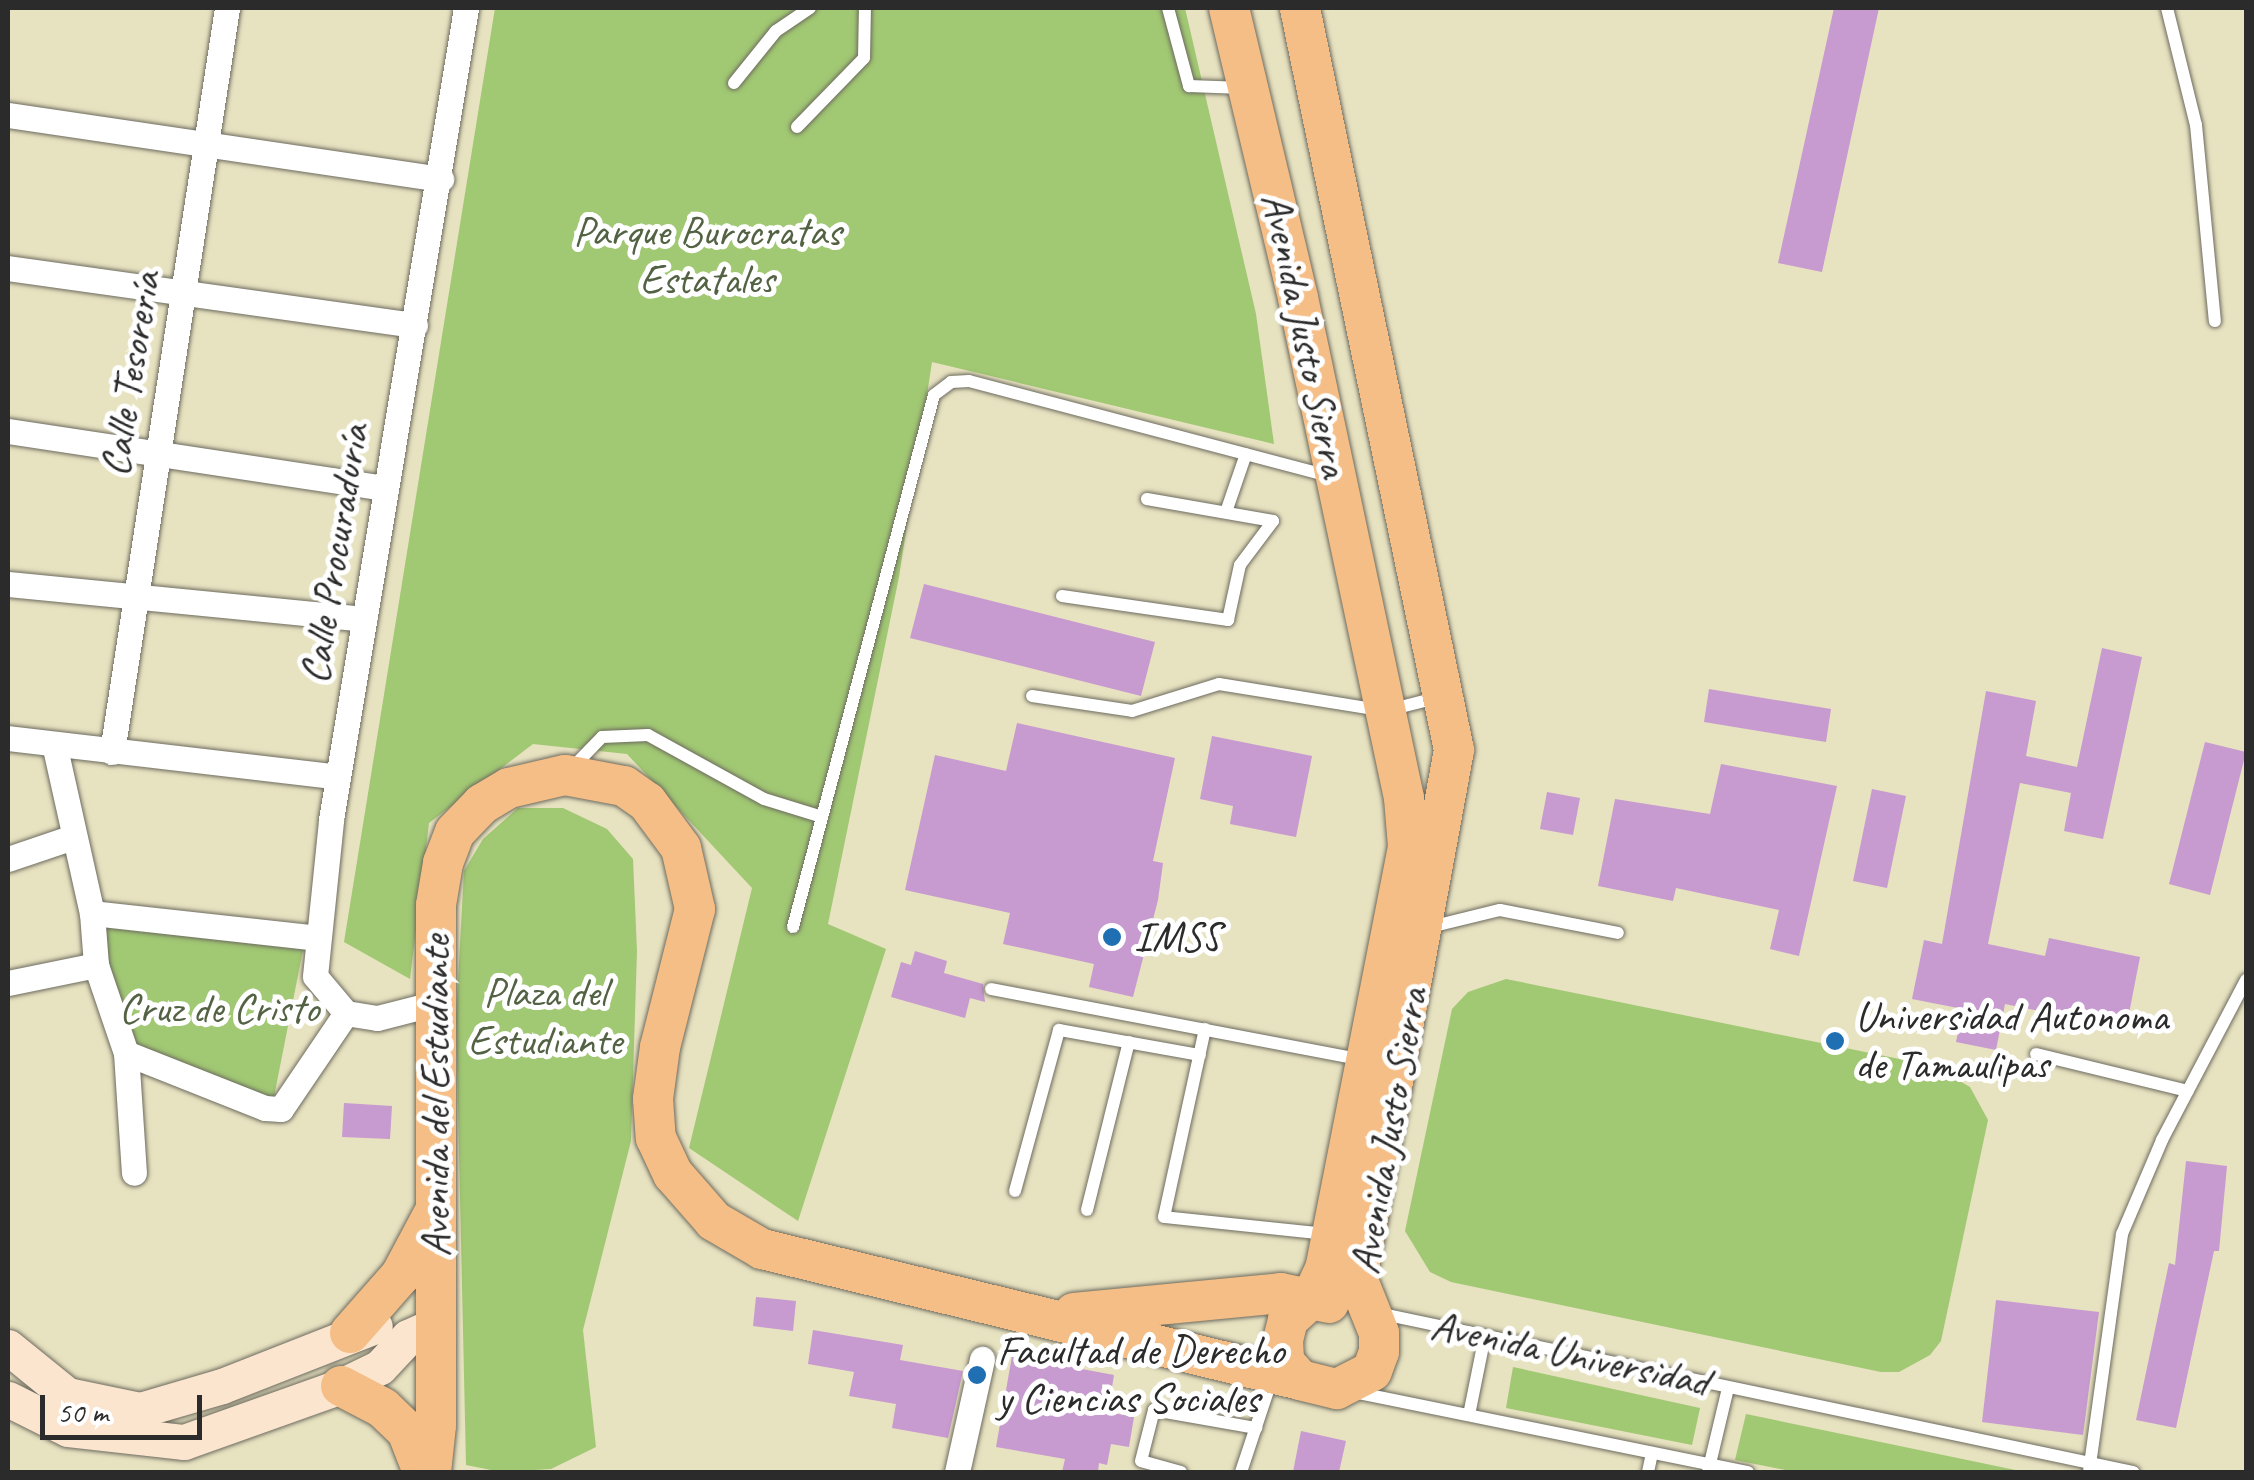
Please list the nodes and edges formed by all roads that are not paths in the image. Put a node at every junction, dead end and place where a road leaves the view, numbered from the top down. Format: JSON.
{"nodes":[{"id":1,"x":227,"y":8,"type":"edge"},
{"id":2,"x":466,"y":8,"type":"edge"},
{"id":3,"x":810,"y":8,"type":"edge"},
{"id":4,"x":866,"y":8,"type":"edge"},
{"id":5,"x":1168,"y":8,"type":"edge"},
{"id":6,"x":1229,"y":8,"type":"edge"},
{"id":7,"x":1300,"y":8,"type":"edge"},
{"id":8,"x":2167,"y":8,"type":"edge"},
{"id":9,"x":734,"y":83,"type":"dead end"},
{"id":10,"x":1250,"y":88,"type":"junction"},
{"id":11,"x":8,"y":115,"type":"edge"},
{"id":12,"x":797,"y":126,"type":"dead end"},
{"id":13,"x":208,"y":144,"type":"junction"},
{"id":14,"x":441,"y":178,"type":"junction"},
{"id":15,"x":8,"y":268,"type":"edge"},
{"id":16,"x":1356,"y":280,"type":"junction"},
{"id":17,"x":184,"y":293,"type":"junction"},
{"id":18,"x":1298,"y":298,"type":"junction"},
{"id":19,"x":2215,"y":322,"type":"dead end"},
{"id":20,"x":415,"y":325,"type":"junction"},
{"id":21,"x":8,"y":430,"type":"edge"},
{"id":22,"x":159,"y":454,"type":"junction"},
{"id":23,"x":1246,"y":454,"type":"junction"},
{"id":24,"x":1336,"y":478,"type":"junction"},
{"id":25,"x":385,"y":488,"type":"junction"},
{"id":26,"x":1147,"y":499,"type":"dead end"},
{"id":27,"x":1226,"y":512,"type":"junction"},
{"id":28,"x":8,"y":584,"type":"edge"},
{"id":29,"x":1062,"y":596,"type":"dead end"},
{"id":30,"x":133,"y":600,"type":"junction"},
{"id":31,"x":364,"y":619,"type":"junction"},
{"id":32,"x":1032,"y":696,"type":"dead end"},
{"id":33,"x":1444,"y":696,"type":"junction"},
{"id":34,"x":1386,"y":711,"type":"junction"},
{"id":35,"x":8,"y":738,"type":"edge"},
{"id":36,"x":54,"y":748,"type":"junction"},
{"id":37,"x":112,"y":752,"type":"junction"},
{"id":38,"x":565,"y":776,"type":"junction"},
{"id":39,"x":338,"y":777,"type":"junction"},
{"id":40,"x":822,"y":817,"type":"junction"},
{"id":41,"x":74,"y":837,"type":"junction"},
{"id":42,"x":8,"y":859,"type":"edge"},
{"id":43,"x":92,"y":913,"type":"junction"},
{"id":44,"x":793,"y":927,"type":"dead end"},
{"id":45,"x":1424,"y":929,"type":"junction"},
{"id":46,"x":1618,"y":933,"type":"dead end"},
{"id":47,"x":318,"y":938,"type":"junction"},
{"id":48,"x":96,"y":965,"type":"junction"},
{"id":49,"x":2246,"y":980,"type":"edge"},
{"id":50,"x":8,"y":982,"type":"edge"},
{"id":51,"x":992,"y":988,"type":"dead end"},
{"id":52,"x":436,"y":1003,"type":"junction"},
{"id":53,"x":346,"y":1013,"type":"junction"},
{"id":54,"x":1205,"y":1029,"type":"junction"},
{"id":55,"x":1130,"y":1042,"type":"junction"},
{"id":56,"x":126,"y":1053,"type":"junction"},
{"id":57,"x":1200,"y":1054,"type":"junction"},
{"id":58,"x":2036,"y":1054,"type":"dead end"},
{"id":59,"x":1368,"y":1061,"type":"junction"},
{"id":60,"x":2188,"y":1092,"type":"junction"},
{"id":61,"x":134,"y":1173,"type":"dead end"},
{"id":62,"x":1015,"y":1192,"type":"dead end"},
{"id":63,"x":436,"y":1210,"type":"junction"},
{"id":64,"x":1087,"y":1210,"type":"dead end"},
{"id":65,"x":1332,"y":1235,"type":"junction"},
{"id":66,"x":1311,"y":1299,"type":"junction"},
{"id":67,"x":1367,"y":1310,"type":"junction"},
{"id":68,"x":1036,"y":1312,"type":"junction"},
{"id":69,"x":422,"y":1331,"type":"junction"},
{"id":70,"x":350,"y":1333,"type":"junction"},
{"id":71,"x":1485,"y":1336,"type":"junction"},
{"id":72,"x":8,"y":1347,"type":"edge"},
{"id":73,"x":982,"y":1359,"type":"dead end"},
{"id":74,"x":1304,"y":1381,"type":"junction"},
{"id":75,"x":341,"y":1386,"type":"junction"},
{"id":76,"x":1728,"y":1388,"type":"junction"},
{"id":77,"x":8,"y":1399,"type":"edge"},
{"id":78,"x":1469,"y":1415,"type":"junction"},
{"id":79,"x":1256,"y":1428,"type":"junction"},
{"id":80,"x":1652,"y":1453,"type":"junction"},
{"id":81,"x":2090,"y":1468,"type":"edge"},
{"id":82,"x":1709,"y":1469,"type":"edge"},
{"id":83,"x":427,"y":1472,"type":"edge"},
{"id":84,"x":957,"y":1472,"type":"edge"},
{"id":85,"x":1181,"y":1472,"type":"edge"},
{"id":86,"x":1242,"y":1472,"type":"edge"},
{"id":87,"x":1648,"y":1472,"type":"edge"},
{"id":88,"x":1748,"y":1472,"type":"edge"},
{"id":89,"x":2133,"y":1472,"type":"edge"}],
"edges":[{"from":1,"to":13,"type":"street","name":"Calle Tesorería"},
{"from":2,"to":14,"type":"street","name":"Calle Procuraduría"},
{"from":3,"to":9,"type":"lane"},
{"from":4,"to":12,"type":"lane"},
{"from":5,"to":10,"type":"lane"},
{"from":6,"to":10,"type":"main road","name":"Avenida Justo Sierra"},
{"from":7,"to":16,"type":"main road","name":"Avenida Justo Sierra"},
{"from":8,"to":19,"type":"lane"},
{"from":10,"to":18,"type":"main road","name":"Avenida Justo Sierra"},
{"from":11,"to":13,"type":"street"},
{"from":13,"to":14,"type":"street"},
{"from":13,"to":17,"type":"street","name":"Calle Tesorería"},
{"from":14,"to":20,"type":"street","name":"Calle Procuraduría"},
{"from":15,"to":17,"type":"street"},
{"from":16,"to":18,"type":"main road"},
{"from":16,"to":33,"type":"main road","name":"Avenida Justo Sierra"},
{"from":17,"to":20,"type":"street"},
{"from":17,"to":22,"type":"street","name":"Calle Tesorería"},
{"from":18,"to":24,"type":"main road","name":"Avenida Justo Sierra"},
{"from":20,"to":25,"type":"street","name":"Calle Procuraduría"},
{"from":21,"to":22,"type":"street"},
{"from":22,"to":25,"type":"street"},
{"from":22,"to":30,"type":"street","name":"Calle Tesorería"},
{"from":23,"to":24,"type":"lane"},
{"from":23,"to":27,"type":"lane"},
{"from":23,"to":40,"type":"lane"},
{"from":24,"to":34,"type":"main road","name":"Avenida Justo Sierra"},
{"from":25,"to":31,"type":"street","name":"Calle Procuraduría"},
{"from":26,"to":27,"type":"lane"},
{"from":27,"to":29,"type":"lane"},
{"from":28,"to":30,"type":"street"},
{"from":30,"to":31,"type":"street"},
{"from":30,"to":37,"type":"street","name":"Calle Tesorería"},
{"from":31,"to":39,"type":"street","name":"Calle Procuraduría"},
{"from":32,"to":34,"type":"lane"},
{"from":33,"to":34,"type":"lane"},
{"from":33,"to":45,"type":"main road","name":"Avenida Justo Sierra"},
{"from":34,"to":59,"type":"main road","name":"Avenida Justo Sierra"},
{"from":35,"to":36,"type":"street"},
{"from":36,"to":37,"type":"street"},
{"from":36,"to":41,"type":"street"},
{"from":37,"to":39,"type":"street"},
{"from":38,"to":40,"type":"lane"},
{"from":38,"to":52,"type":"main road","name":"Avenida del Estudiante"},
{"from":38,"to":68,"type":"main road","name":"Avenida del Estudiante"},
{"from":39,"to":47,"type":"street","name":"Calle Procuraduría"},
{"from":40,"to":44,"type":"lane"},
{"from":41,"to":42,"type":"street"},
{"from":41,"to":43,"type":"street"},
{"from":43,"to":47,"type":"street"},
{"from":43,"to":48,"type":"street"},
{"from":45,"to":46,"type":"lane"},
{"from":45,"to":67,"type":"main road","name":"Avenida Justo Sierra"},
{"from":47,"to":53,"type":"street","name":"Calle Procuraduría"},
{"from":48,"to":50,"type":"street"},
{"from":48,"to":56,"type":"street"},
{"from":49,"to":60,"type":"lane"},
{"from":51,"to":54,"type":"lane"},
{"from":52,"to":53,"type":"street"},
{"from":52,"to":63,"type":"main road","name":"Avenida del Estudiante"},
{"from":53,"to":56,"type":"street"},
{"from":54,"to":57,"type":"lane"},
{"from":54,"to":59,"type":"lane"},
{"from":55,"to":57,"type":"lane"},
{"from":55,"to":62,"type":"lane"},
{"from":55,"to":64,"type":"lane"},
{"from":56,"to":61,"type":"street"},
{"from":57,"to":65,"type":"lane"},
{"from":58,"to":60,"type":"lane"},
{"from":59,"to":65,"type":"main road","name":"Avenida Justo Sierra"},
{"from":60,"to":81,"type":"lane"},
{"from":63,"to":69,"type":"main road","name":"Avenida del Estudiante"},
{"from":63,"to":70,"type":"main road"},
{"from":65,"to":66,"type":"main road","name":"Avenida Justo Sierra"},
{"from":66,"to":67,"type":"main road","name":"Avenida Universidad"},
{"from":66,"to":68,"type":"main road","name":"Avenida Universidad"},
{"from":66,"to":74,"type":"main road","name":"Avenida Justo Sierra"},
{"from":67,"to":71,"type":"lane","name":"Avenida Universidad"},
{"from":67,"to":74,"type":"main road","name":"Avenida Justo Sierra"},
{"from":68,"to":74,"type":"main road","name":"Avenida Universidad"},
{"from":69,"to":70,"type":"main road"},
{"from":69,"to":75,"type":"main road"},
{"from":69,"to":83,"type":"main road","name":"Avenida del Estudiante"},
{"from":70,"to":72,"type":"main road"},
{"from":71,"to":76,"type":"lane","name":"Avenida Universidad"},
{"from":71,"to":78,"type":"lane"},
{"from":73,"to":84,"type":"street"},
{"from":74,"to":78,"type":"lane","name":"Avenida Universidad"},
{"from":74,"to":79,"type":"lane"},
{"from":75,"to":77,"type":"main road"},
{"from":75,"to":83,"type":"main road"},
{"from":76,"to":81,"type":"lane","name":"Avenida Universidad"},
{"from":76,"to":82,"type":"lane"},
{"from":78,"to":80,"type":"lane","name":"Avenida Universidad"},
{"from":79,"to":85,"type":"lane"},
{"from":79,"to":86,"type":"lane"},
{"from":80,"to":82,"type":"lane","name":"Avenida Universidad"},
{"from":80,"to":87,"type":"lane"},
{"from":81,"to":89,"type":"lane","name":"Avenida Universidad"},
{"from":82,"to":88,"type":"lane","name":"Avenida Universidad"}]}
